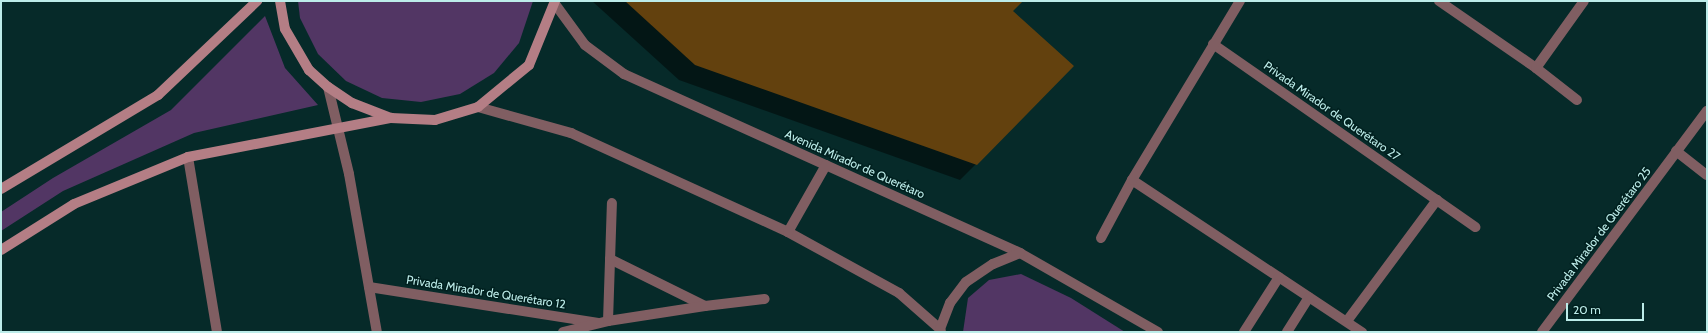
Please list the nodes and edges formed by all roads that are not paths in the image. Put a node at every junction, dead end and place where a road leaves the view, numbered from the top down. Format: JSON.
{"nodes":[{"id":1,"x":257,"y":1,"type":"edge"},
{"id":2,"x":280,"y":1,"type":"edge"},
{"id":3,"x":1240,"y":1,"type":"edge"},
{"id":4,"x":1439,"y":1,"type":"edge"},
{"id":5,"x":1584,"y":1,"type":"edge"},
{"id":6,"x":555,"y":3,"type":"edge"},
{"id":7,"x":1213,"y":44,"type":"junction"},
{"id":8,"x":1536,"y":68,"type":"junction"},
{"id":9,"x":328,"y":87,"type":"junction"},
{"id":10,"x":1576,"y":100,"type":"dead end"},
{"id":11,"x":478,"y":107,"type":"junction"},
{"id":12,"x":1707,"y":111,"type":"edge"},
{"id":13,"x":391,"y":118,"type":"junction"},
{"id":14,"x":338,"y":127,"type":"junction"},
{"id":15,"x":1676,"y":151,"type":"junction"},
{"id":16,"x":188,"y":157,"type":"junction"},
{"id":17,"x":826,"y":165,"type":"junction"},
{"id":18,"x":1707,"y":175,"type":"edge"},
{"id":19,"x":1132,"y":180,"type":"junction"},
{"id":20,"x":1,"y":189,"type":"edge"},
{"id":21,"x":1437,"y":200,"type":"junction"},
{"id":22,"x":612,"y":203,"type":"dead end"},
{"id":23,"x":1475,"y":227,"type":"dead end"},
{"id":24,"x":788,"y":232,"type":"junction"},
{"id":25,"x":1101,"y":238,"type":"dead end"},
{"id":26,"x":1,"y":250,"type":"edge"},
{"id":27,"x":1020,"y":253,"type":"junction"},
{"id":28,"x":610,"y":259,"type":"junction"},
{"id":29,"x":1279,"y":277,"type":"junction"},
{"id":30,"x":369,"y":287,"type":"junction"},
{"id":31,"x":1309,"y":297,"type":"junction"},
{"id":32,"x":765,"y":299,"type":"dead end"},
{"id":33,"x":705,"y":306,"type":"junction"},
{"id":34,"x":1347,"y":321,"type":"junction"},
{"id":35,"x":603,"y":322,"type":"junction"},
{"id":36,"x":941,"y":330,"type":"edge"},
{"id":37,"x":217,"y":332,"type":"edge"},
{"id":38,"x":377,"y":332,"type":"edge"},
{"id":39,"x":563,"y":332,"type":"edge"},
{"id":40,"x":1158,"y":332,"type":"edge"},
{"id":41,"x":1244,"y":332,"type":"edge"},
{"id":42,"x":1286,"y":332,"type":"edge"},
{"id":43,"x":1362,"y":332,"type":"edge"},
{"id":44,"x":1542,"y":332,"type":"edge"}],
"edges":[{"from":1,"to":20,"type":"street"},
{"from":2,"to":9,"type":"street"},
{"from":3,"to":7,"type":"street"},
{"from":4,"to":8,"type":"street"},
{"from":5,"to":8,"type":"street"},
{"from":6,"to":11,"type":"street"},
{"from":6,"to":17,"type":"street","name":"Avenida Mirador de Querétaro"},
{"from":7,"to":19,"type":"street"},
{"from":7,"to":21,"type":"street","name":"Privada Mirador de Querétaro 27"},
{"from":8,"to":10,"type":"street"},
{"from":9,"to":13,"type":"street"},
{"from":9,"to":14,"type":"street"},
{"from":11,"to":13,"type":"street"},
{"from":11,"to":24,"type":"street"},
{"from":12,"to":15,"type":"street","name":"Privada Mirador de Querétaro 25"},
{"from":13,"to":14,"type":"street"},
{"from":14,"to":16,"type":"street"},
{"from":14,"to":30,"type":"street"},
{"from":15,"to":18,"type":"street"},
{"from":15,"to":44,"type":"street","name":"Privada Mirador de Querétaro 25"},
{"from":16,"to":26,"type":"street"},
{"from":16,"to":37,"type":"street"},
{"from":17,"to":24,"type":"street"},
{"from":17,"to":27,"type":"street","name":"Avenida Mirador de Querétaro"},
{"from":19,"to":25,"type":"street"},
{"from":19,"to":29,"type":"street"},
{"from":21,"to":23,"type":"street","name":"Privada Mirador de Querétaro 27"},
{"from":21,"to":34,"type":"street"},
{"from":22,"to":28,"type":"street"},
{"from":24,"to":36,"type":"street"},
{"from":27,"to":36,"type":"street"},
{"from":27,"to":40,"type":"street","name":"Avenida Mirador de Querétaro"},
{"from":28,"to":33,"type":"street"},
{"from":28,"to":35,"type":"street"},
{"from":29,"to":31,"type":"street"},
{"from":29,"to":41,"type":"street"},
{"from":30,"to":35,"type":"street","name":"Privada Mirador de Querétaro 12"},
{"from":30,"to":38,"type":"street"},
{"from":31,"to":34,"type":"street"},
{"from":31,"to":42,"type":"street"},
{"from":32,"to":33,"type":"street","name":"Privada Mirador de Querétaro 12"},
{"from":33,"to":35,"type":"street","name":"Privada Mirador de Querétaro 12"},
{"from":34,"to":43,"type":"street"},
{"from":35,"to":39,"type":"street","name":"Privada Mirador de Querétaro 12"}]}
